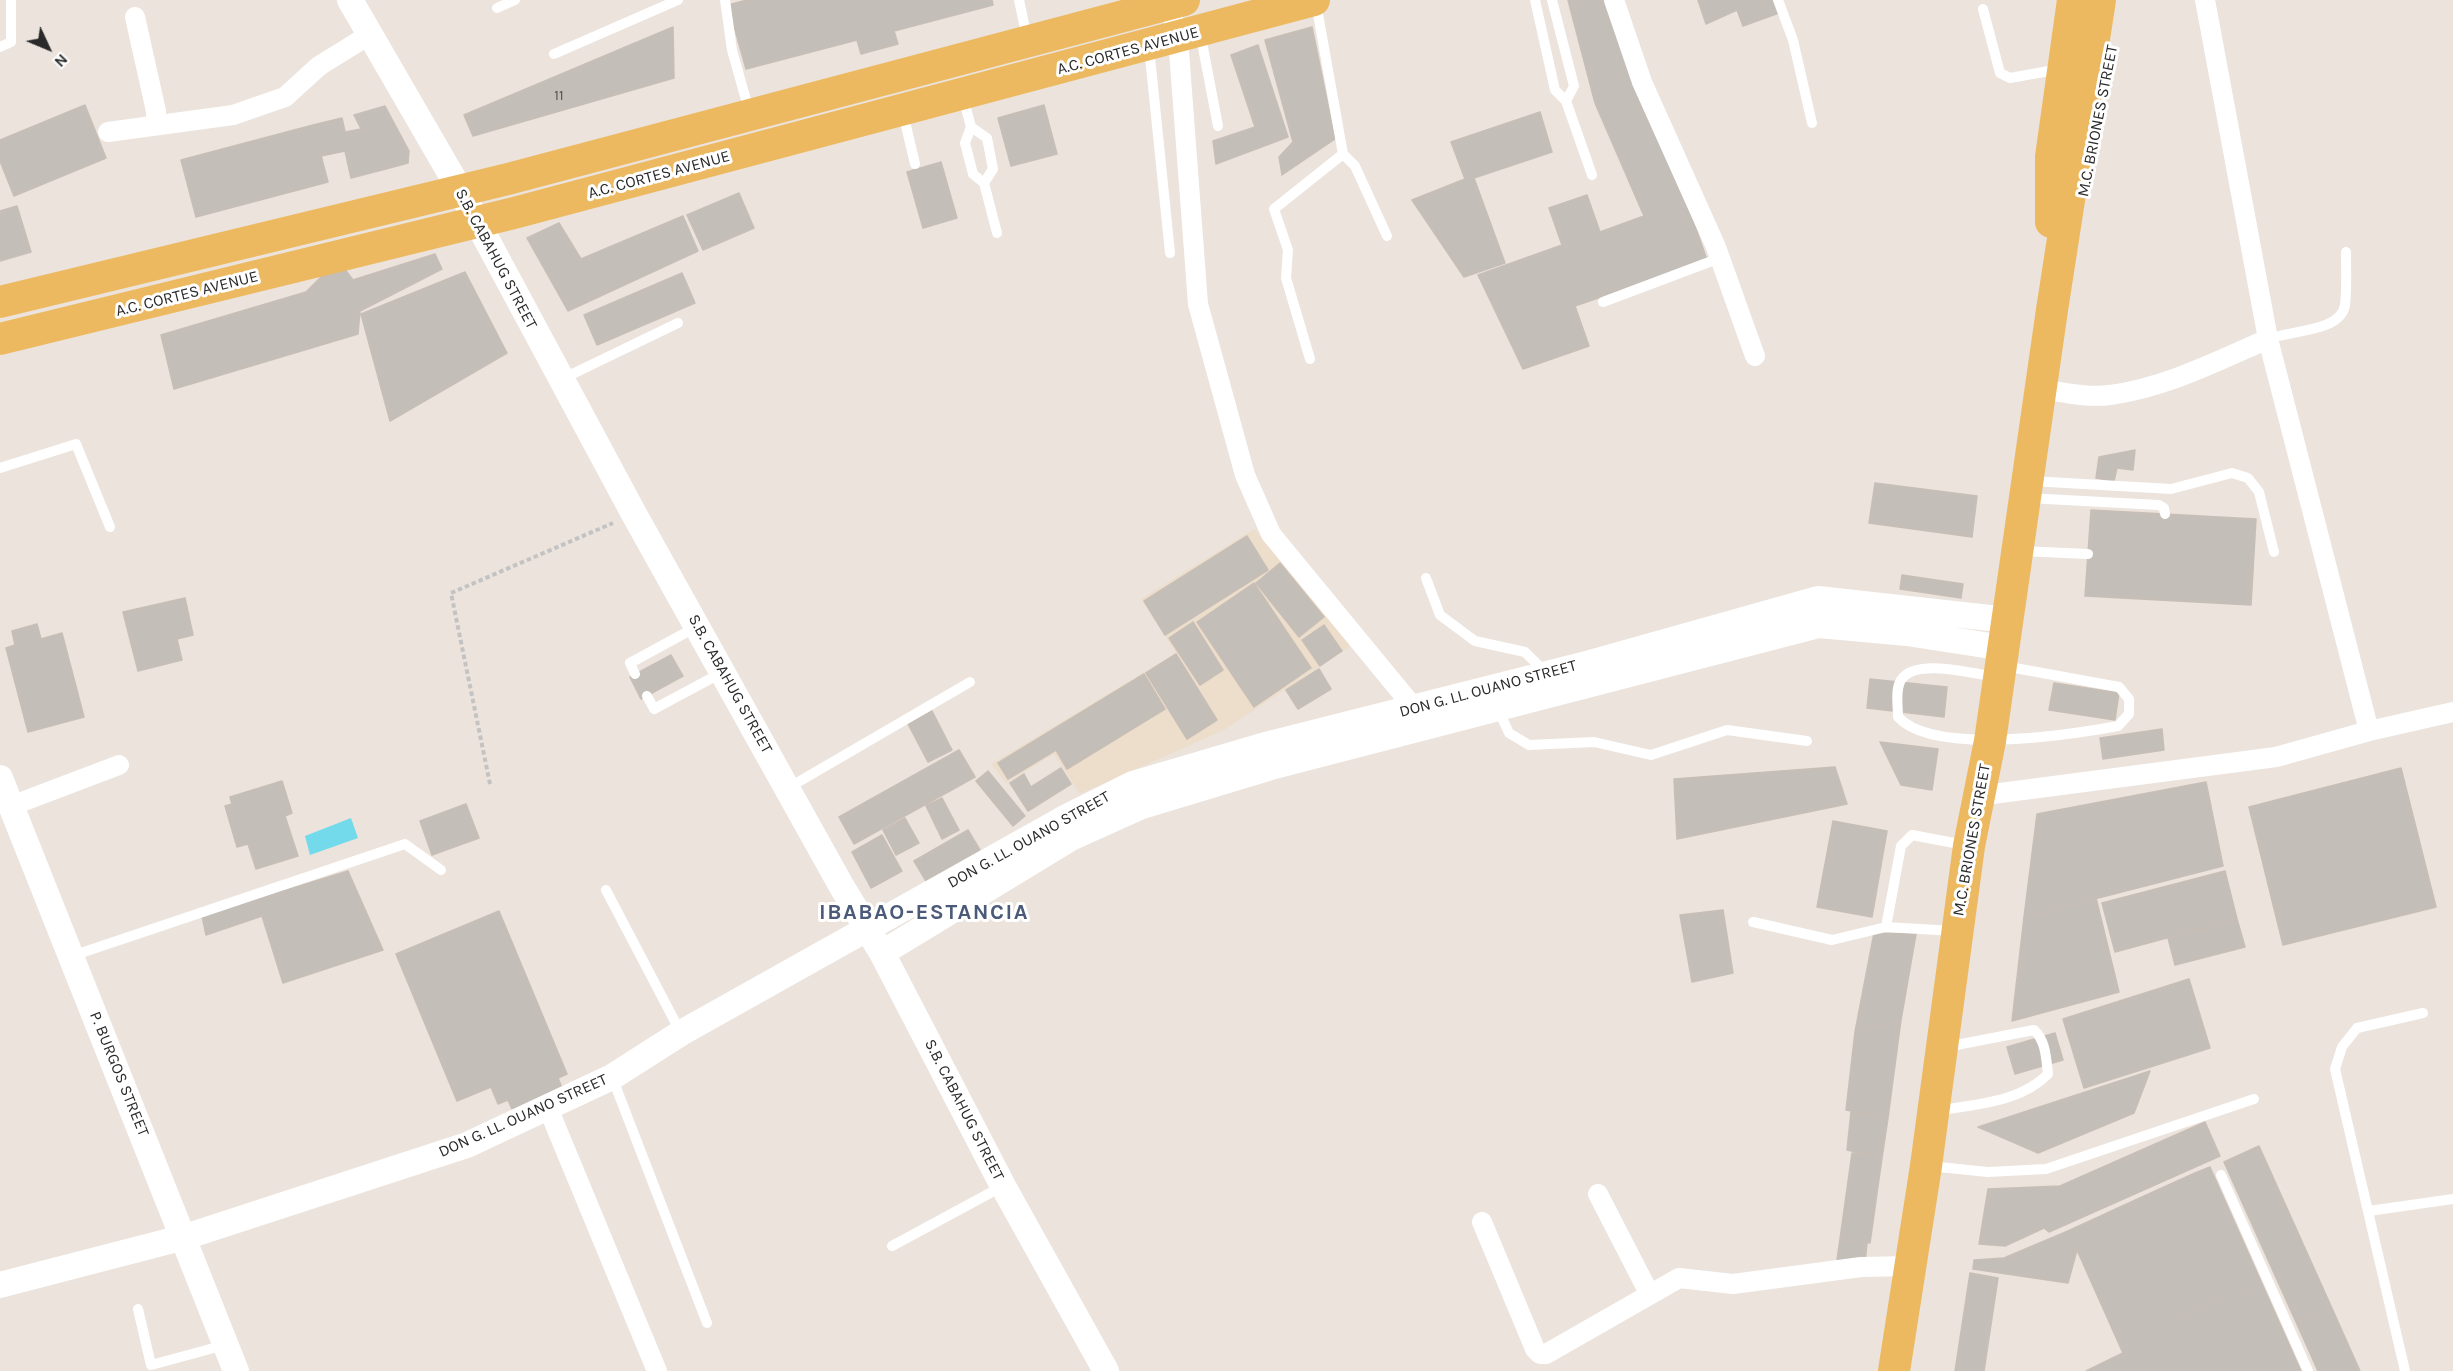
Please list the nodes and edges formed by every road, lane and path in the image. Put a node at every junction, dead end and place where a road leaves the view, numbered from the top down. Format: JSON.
{"nodes":[{"id":1,"x":11,"y":0,"type":"edge"},
{"id":2,"x":350,"y":0,"type":"edge"},
{"id":3,"x":514,"y":0,"type":"edge"},
{"id":4,"x":678,"y":0,"type":"edge"},
{"id":5,"x":725,"y":0,"type":"edge"},
{"id":6,"x":1019,"y":0,"type":"edge"},
{"id":7,"x":1315,"y":0,"type":"edge"},
{"id":8,"x":1535,"y":0,"type":"edge"},
{"id":9,"x":1552,"y":0,"type":"edge"},
{"id":10,"x":1614,"y":0,"type":"edge"},
{"id":11,"x":1778,"y":0,"type":"edge"},
{"id":12,"x":2073,"y":0,"type":"edge"},
{"id":13,"x":2100,"y":0,"type":"edge"},
{"id":14,"x":2121,"y":0,"type":"edge"},
{"id":15,"x":2205,"y":0,"type":"edge"},
{"id":16,"x":1179,"y":1,"type":"edge"},
{"id":17,"x":497,"y":8,"type":"dead end"},
{"id":18,"x":1983,"y":9,"type":"dead end"},
{"id":19,"x":135,"y":17,"type":"dead end"},
{"id":20,"x":1557,"y":18,"type":"junction"},
{"id":21,"x":1540,"y":23,"type":"junction"},
{"id":22,"x":1159,"y":31,"type":"junction"},
{"id":23,"x":369,"y":35,"type":"junction"},
{"id":24,"x":1028,"y":41,"type":"junction"},
{"id":25,"x":0,"y":47,"type":"edge"},
{"id":26,"x":554,"y":54,"type":"dead end"},
{"id":27,"x":2064,"y":68,"type":"junction"},
{"id":28,"x":963,"y":95,"type":"junction"},
{"id":29,"x":1566,"y":101,"type":"junction"},
{"id":30,"x":902,"y":110,"type":"junction"},
{"id":31,"x":764,"y":111,"type":"junction"},
{"id":32,"x":1812,"y":123,"type":"dead end"},
{"id":33,"x":156,"y":125,"type":"junction"},
{"id":34,"x":1218,"y":126,"type":"dead end"},
{"id":35,"x":971,"y":127,"type":"junction"},
{"id":36,"x":108,"y":132,"type":"dead end"},
{"id":37,"x":785,"y":142,"type":"junction"},
{"id":38,"x":1343,"y":154,"type":"junction"},
{"id":39,"x":915,"y":164,"type":"dead end"},
{"id":40,"x":1592,"y":175,"type":"dead end"},
{"id":41,"x":984,"y":183,"type":"junction"},
{"id":42,"x":460,"y":190,"type":"junction"},
{"id":43,"x":475,"y":221,"type":"junction"},
{"id":44,"x":997,"y":233,"type":"dead end"},
{"id":45,"x":1387,"y":236,"type":"dead end"},
{"id":46,"x":2346,"y":252,"type":"dead end"},
{"id":47,"x":1170,"y":253,"type":"dead end"},
{"id":48,"x":1720,"y":258,"type":"junction"},
{"id":49,"x":138,"y":268,"type":"junction"},
{"id":50,"x":0,"y":302,"type":"edge"},
{"id":51,"x":1603,"y":302,"type":"dead end"},
{"id":52,"x":147,"y":304,"type":"junction"},
{"id":53,"x":2052,"y":310,"type":"junction"},
{"id":54,"x":678,"y":323,"type":"dead end"},
{"id":55,"x":0,"y":339,"type":"edge"},
{"id":56,"x":2268,"y":339,"type":"junction"},
{"id":57,"x":1755,"y":356,"type":"dead end"},
{"id":58,"x":1310,"y":359,"type":"dead end"},
{"id":59,"x":561,"y":379,"type":"junction"},
{"id":60,"x":2040,"y":389,"type":"junction"},
{"id":61,"x":0,"y":468,"type":"edge"},
{"id":62,"x":2025,"y":489,"type":"junction"},
{"id":63,"x":634,"y":514,"type":"junction"},
{"id":64,"x":2165,"y":514,"type":"dead end"},
{"id":65,"x":110,"y":527,"type":"dead end"},
{"id":66,"x":2017,"y":551,"type":"junction"},
{"id":67,"x":2274,"y":552,"type":"dead end"},
{"id":68,"x":2088,"y":554,"type":"dead end"},
{"id":69,"x":1426,"y":578,"type":"dead end"},
{"id":70,"x":698,"y":626,"type":"junction"},
{"id":71,"x":2003,"y":653,"type":"junction"},
{"id":72,"x":723,"y":672,"type":"junction"},
{"id":73,"x":1593,"y":672,"type":"junction"},
{"id":74,"x":1546,"y":673,"type":"junction"},
{"id":75,"x":635,"y":674,"type":"dead end"},
{"id":76,"x":970,"y":682,"type":"dead end"},
{"id":77,"x":647,"y":696,"type":"dead end"},
{"id":78,"x":1497,"y":707,"type":"junction"},
{"id":79,"x":1415,"y":709,"type":"junction"},
{"id":80,"x":2453,"y":712,"type":"edge"},
{"id":81,"x":2368,"y":731,"type":"junction"},
{"id":82,"x":1807,"y":741,"type":"dead end"},
{"id":83,"x":1990,"y":741,"type":"junction"},
{"id":84,"x":1322,"y":742,"type":"junction"},
{"id":85,"x":119,"y":765,"type":"dead end"},
{"id":86,"x":0,"y":778,"type":"edge"},
{"id":87,"x":490,"y":784,"type":"dead end"},
{"id":88,"x":787,"y":788,"type":"junction"},
{"id":89,"x":1977,"y":796,"type":"junction"},
{"id":90,"x":11,"y":806,"type":"junction"},
{"id":91,"x":1067,"y":828,"type":"junction"},
{"id":92,"x":1969,"y":846,"type":"junction"},
{"id":93,"x":441,"y":870,"type":"dead end"},
{"id":94,"x":606,"y":890,"type":"dead end"},
{"id":95,"x":1753,"y":922,"type":"dead end"},
{"id":96,"x":1886,"y":927,"type":"junction"},
{"id":97,"x":867,"y":929,"type":"junction"},
{"id":98,"x":1957,"y":932,"type":"junction"},
{"id":99,"x":882,"y":953,"type":"junction"},
{"id":100,"x":71,"y":956,"type":"junction"},
{"id":101,"x":2422,"y":1012,"type":"dead end"},
{"id":102,"x":681,"y":1033,"type":"junction"},
{"id":103,"x":1941,"y":1048,"type":"junction"},
{"id":104,"x":612,"y":1077,"type":"junction"},
{"id":105,"x":2254,"y":1099,"type":"dead end"},
{"id":106,"x":548,"y":1108,"type":"junction"},
{"id":107,"x":1933,"y":1112,"type":"junction"},
{"id":108,"x":1926,"y":1166,"type":"junction"},
{"id":109,"x":2220,"y":1175,"type":"dead end"},
{"id":110,"x":1003,"y":1186,"type":"junction"},
{"id":111,"x":1598,"y":1194,"type":"dead end"},
{"id":112,"x":2453,"y":1199,"type":"edge"},
{"id":113,"x":2369,"y":1211,"type":"junction"},
{"id":114,"x":1482,"y":1222,"type":"dead end"},
{"id":115,"x":185,"y":1237,"type":"junction"},
{"id":116,"x":892,"y":1246,"type":"dead end"},
{"id":117,"x":1910,"y":1266,"type":"junction"},
{"id":118,"x":0,"y":1285,"type":"edge"},
{"id":119,"x":1649,"y":1293,"type":"junction"},
{"id":120,"x":138,"y":1309,"type":"dead end"},
{"id":121,"x":707,"y":1323,"type":"dead end"},
{"id":122,"x":225,"y":1345,"type":"junction"},
{"id":123,"x":237,"y":1371,"type":"edge"},
{"id":124,"x":657,"y":1371,"type":"edge"},
{"id":125,"x":1106,"y":1371,"type":"edge"},
{"id":126,"x":1894,"y":1371,"type":"edge"},
{"id":127,"x":2308,"y":1371,"type":"edge"},
{"id":128,"x":2405,"y":1371,"type":"edge"}],
"edges":[{"from":1,"to":25,"type":"lane"},
{"from":2,"to":23,"type":"street","name":"S.B. CABAHUG STREET"},
{"from":3,"to":17,"type":"lane"},
{"from":4,"to":26,"type":"lane"},
{"from":5,"to":31,"type":"lane"},
{"from":6,"to":24,"type":"lane"},
{"from":7,"to":22,"type":"main road","name":"A.C. CORTES AVENUE"},
{"from":7,"to":38,"type":"lane"},
{"from":8,"to":21,"type":"lane"},
{"from":9,"to":20,"type":"lane"},
{"from":10,"to":48,"type":"street"},
{"from":11,"to":32,"type":"lane"},
{"from":12,"to":27,"type":"main road","name":"M.C. BRIONES STREET"},
{"from":13,"to":53,"type":"main road","name":"M.C. BRIONES STREET"},
{"from":14,"to":53,"type":"main road","name":"M.C. BRIONES STREET"},
{"from":15,"to":56,"type":"street"},
{"from":16,"to":22,"type":"main road","name":"A.C. CORTES AVENUE"},
{"from":18,"to":27,"type":"lane"},
{"from":19,"to":33,"type":"street"},
{"from":20,"to":21,"type":"lane"},
{"from":20,"to":29,"type":"lane"},
{"from":21,"to":29,"type":"lane"},
{"from":22,"to":24,"type":"main road","name":"A.C. CORTES AVENUE"},
{"from":22,"to":28,"type":"main road","name":"A.C. CORTES AVENUE"},
{"from":22,"to":34,"type":"lane"},
{"from":22,"to":47,"type":"lane"},
{"from":22,"to":79,"type":"street"},
{"from":23,"to":33,"type":"street"},
{"from":23,"to":42,"type":"street","name":"S.B. CABAHUG STREET"},
{"from":24,"to":31,"type":"main road","name":"A.C. CORTES AVENUE"},
{"from":27,"to":53,"type":"main road","name":"M.C. BRIONES STREET"},
{"from":28,"to":30,"type":"main road","name":"A.C. CORTES AVENUE"},
{"from":28,"to":35,"type":"lane"},
{"from":29,"to":40,"type":"lane"},
{"from":30,"to":37,"type":"main road","name":"A.C. CORTES AVENUE"},
{"from":30,"to":39,"type":"lane"},
{"from":31,"to":37,"type":"main road"},
{"from":31,"to":42,"type":"main road","name":"A.C. CORTES AVENUE"},
{"from":33,"to":36,"type":"street"},
{"from":35,"to":41,"type":"lane"},
{"from":35,"to":41,"type":"lane"},
{"from":37,"to":43,"type":"main road","name":"A.C. CORTES AVENUE"},
{"from":38,"to":45,"type":"lane"},
{"from":38,"to":58,"type":"lane"},
{"from":41,"to":44,"type":"lane"},
{"from":42,"to":43,"type":"street","name":"S.B. CABAHUG STREET"},
{"from":42,"to":49,"type":"main road","name":"A.C. CORTES AVENUE"},
{"from":43,"to":52,"type":"main road","name":"A.C. CORTES AVENUE"},
{"from":43,"to":59,"type":"street","name":"S.B. CABAHUG STREET"},
{"from":46,"to":56,"type":"lane"},
{"from":48,"to":51,"type":"lane"},
{"from":48,"to":57,"type":"street"},
{"from":49,"to":50,"type":"main road","name":"A.C. CORTES AVENUE"},
{"from":49,"to":52,"type":"main road"},
{"from":52,"to":55,"type":"main road","name":"A.C. CORTES AVENUE"},
{"from":53,"to":60,"type":"main road","name":"M.C. BRIONES STREET"},
{"from":54,"to":59,"type":"lane"},
{"from":56,"to":60,"type":"street"},
{"from":56,"to":81,"type":"street"},
{"from":59,"to":63,"type":"street","name":"S.B. CABAHUG STREET"},
{"from":60,"to":62,"type":"main road","name":"M.C. BRIONES STREET"},
{"from":61,"to":65,"type":"lane"},
{"from":62,"to":64,"type":"lane"},
{"from":62,"to":66,"type":"main road","name":"M.C. BRIONES STREET"},
{"from":62,"to":67,"type":"lane"},
{"from":63,"to":70,"type":"street","name":"S.B. CABAHUG STREET"},
{"from":63,"to":87,"type":"path"},
{"from":66,"to":68,"type":"lane"},
{"from":66,"to":71,"type":"main road","name":"M.C. BRIONES STREET"},
{"from":69,"to":74,"type":"lane"},
{"from":70,"to":72,"type":"street","name":"S.B. CABAHUG STREET"},
{"from":70,"to":75,"type":"lane"},
{"from":71,"to":73,"type":"street","name":"DON G. LL. OUANO STREET"},
{"from":71,"to":83,"type":"main road","name":"M.C. BRIONES STREET"},
{"from":71,"to":83,"type":"lane"},
{"from":71,"to":83,"type":"lane"},
{"from":72,"to":77,"type":"lane"},
{"from":72,"to":88,"type":"street","name":"S.B. CABAHUG STREET"},
{"from":73,"to":74,"type":"street","name":"DON G. LL. OUANO STREET"},
{"from":73,"to":78,"type":"street","name":"DON G. LL. OUANO STREET"},
{"from":74,"to":79,"type":"street","name":"DON G. LL. OUANO STREET"},
{"from":76,"to":88,"type":"lane"},
{"from":78,"to":82,"type":"lane"},
{"from":78,"to":84,"type":"street","name":"DON G. LL. OUANO STREET"},
{"from":79,"to":84,"type":"street","name":"DON G. LL. OUANO STREET"},
{"from":80,"to":81,"type":"street"},
{"from":81,"to":89,"type":"street"},
{"from":83,"to":89,"type":"main road","name":"M.C. BRIONES STREET"},
{"from":84,"to":91,"type":"street","name":"DON G. LL. OUANO STREET"},
{"from":85,"to":90,"type":"street"},
{"from":86,"to":90,"type":"street","name":"P. BURGOS STREET"},
{"from":88,"to":97,"type":"street","name":"S.B. CABAHUG STREET"},
{"from":89,"to":92,"type":"main road","name":"M.C. BRIONES STREET"},
{"from":90,"to":100,"type":"street","name":"P. BURGOS STREET"},
{"from":91,"to":97,"type":"street","name":"DON G. LL. OUANO STREET"},
{"from":91,"to":99,"type":"street","name":"DON G. LL. OUANO STREET"},
{"from":92,"to":96,"type":"lane"},
{"from":92,"to":98,"type":"main road","name":"M.C. BRIONES STREET"},
{"from":93,"to":100,"type":"lane"},
{"from":94,"to":102,"type":"lane"},
{"from":95,"to":96,"type":"lane"},
{"from":96,"to":98,"type":"lane"},
{"from":97,"to":99,"type":"street","name":"S.B. CABAHUG STREET"},
{"from":97,"to":102,"type":"street","name":"DON G. LL. OUANO STREET"},
{"from":98,"to":103,"type":"main road","name":"M.C. BRIONES STREET"},
{"from":99,"to":110,"type":"street","name":"S.B. CABAHUG STREET"},
{"from":100,"to":115,"type":"street","name":"P. BURGOS STREET"},
{"from":101,"to":113,"type":"lane"},
{"from":102,"to":104,"type":"street","name":"DON G. LL. OUANO STREET"},
{"from":103,"to":107,"type":"main road","name":"M.C. BRIONES STREET"},
{"from":103,"to":107,"type":"lane"},
{"from":104,"to":106,"type":"street","name":"DON G. LL. OUANO STREET"},
{"from":104,"to":121,"type":"lane"},
{"from":105,"to":108,"type":"lane"},
{"from":106,"to":115,"type":"street","name":"DON G. LL. OUANO STREET"},
{"from":106,"to":124,"type":"street"},
{"from":107,"to":108,"type":"main road","name":"M.C. BRIONES STREET"},
{"from":108,"to":117,"type":"main road","name":"M.C. BRIONES STREET"},
{"from":109,"to":127,"type":"lane"},
{"from":110,"to":116,"type":"lane"},
{"from":110,"to":125,"type":"street","name":"S.B. CABAHUG STREET"},
{"from":111,"to":119,"type":"street"},
{"from":112,"to":113,"type":"lane"},
{"from":113,"to":128,"type":"lane"},
{"from":114,"to":119,"type":"street"},
{"from":115,"to":118,"type":"street","name":"DON G. LL. OUANO STREET"},
{"from":115,"to":122,"type":"street","name":"P. BURGOS STREET"},
{"from":117,"to":119,"type":"street"},
{"from":117,"to":126,"type":"main road","name":"M.C. BRIONES STREET"},
{"from":120,"to":122,"type":"lane"},
{"from":122,"to":123,"type":"street","name":"P. BURGOS STREET"}]}
